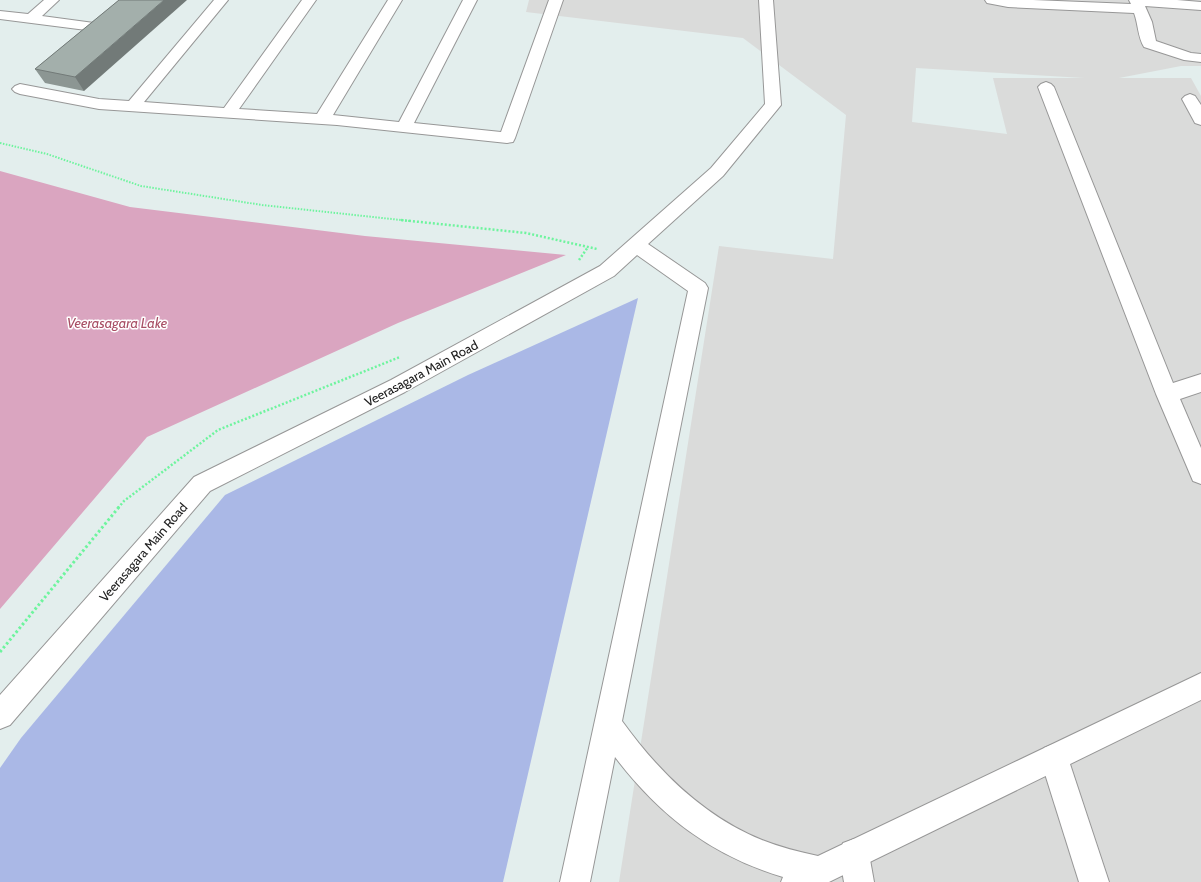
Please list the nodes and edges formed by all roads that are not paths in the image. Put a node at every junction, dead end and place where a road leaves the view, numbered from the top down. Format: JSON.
{"nodes":[{"id":1,"x":52,"y":0,"type":"edge"},
{"id":2,"x":221,"y":0,"type":"edge"},
{"id":3,"x":309,"y":0,"type":"edge"},
{"id":4,"x":395,"y":0,"type":"edge"},
{"id":5,"x":470,"y":0,"type":"edge"},
{"id":6,"x":556,"y":0,"type":"edge"},
{"id":7,"x":766,"y":0,"type":"edge"},
{"id":8,"x":992,"y":0,"type":"edge"},
{"id":9,"x":1137,"y":3,"type":"edge"},
{"id":10,"x":1201,"y":6,"type":"edge"},
{"id":11,"x":0,"y":14,"type":"edge"},
{"id":12,"x":31,"y":18,"type":"junction"},
{"id":13,"x":77,"y":41,"type":"edge"},
{"id":14,"x":1201,"y":58,"type":"edge"},
{"id":15,"x":31,"y":79,"type":"dead end"},
{"id":16,"x":1046,"y":87,"type":"dead end"},
{"id":17,"x":1201,"y":100,"type":"edge"},
{"id":18,"x":133,"y":106,"type":"junction"},
{"id":19,"x":228,"y":113,"type":"junction"},
{"id":20,"x":322,"y":119,"type":"junction"},
{"id":21,"x":1201,"y":120,"type":"edge"},
{"id":22,"x":404,"y":128,"type":"junction"},
{"id":23,"x":632,"y":249,"type":"junction"},
{"id":24,"x":1201,"y":383,"type":"edge"},
{"id":25,"x":1167,"y":394,"type":"junction"},
{"id":26,"x":1201,"y":474,"type":"edge"},
{"id":27,"x":1201,"y":686,"type":"edge"},
{"id":28,"x":0,"y":715,"type":"edge"},
{"id":29,"x":608,"y":724,"type":"junction"},
{"id":30,"x":1054,"y":758,"type":"junction"},
{"id":31,"x":857,"y":868,"type":"edge"},
{"id":32,"x":807,"y":877,"type":"edge"},
{"id":33,"x":575,"y":882,"type":"edge"},
{"id":34,"x":1094,"y":882,"type":"edge"}],
"edges":[{"from":1,"to":12,"type":"street"},
{"from":2,"to":18,"type":"street"},
{"from":3,"to":19,"type":"street"},
{"from":4,"to":20,"type":"street"},
{"from":5,"to":22,"type":"street"},
{"from":6,"to":22,"type":"street"},
{"from":7,"to":23,"type":"street","name":"Veerasagara Main Road"},
{"from":8,"to":9,"type":"street"},
{"from":9,"to":10,"type":"street"},
{"from":9,"to":14,"type":"street"},
{"from":11,"to":12,"type":"street"},
{"from":12,"to":13,"type":"street"},
{"from":15,"to":18,"type":"street"},
{"from":16,"to":25,"type":"street"},
{"from":17,"to":21,"type":"street"},
{"from":18,"to":19,"type":"street"},
{"from":19,"to":20,"type":"street"},
{"from":20,"to":22,"type":"street"},
{"from":23,"to":28,"type":"street","name":"Veerasagara Main Road"},
{"from":23,"to":29,"type":"street"},
{"from":24,"to":25,"type":"street"},
{"from":25,"to":26,"type":"street"},
{"from":27,"to":30,"type":"street"},
{"from":29,"to":32,"type":"street"},
{"from":29,"to":33,"type":"street"},
{"from":30,"to":31,"type":"street"},
{"from":30,"to":34,"type":"street"},
{"from":31,"to":32,"type":"street"}]}
